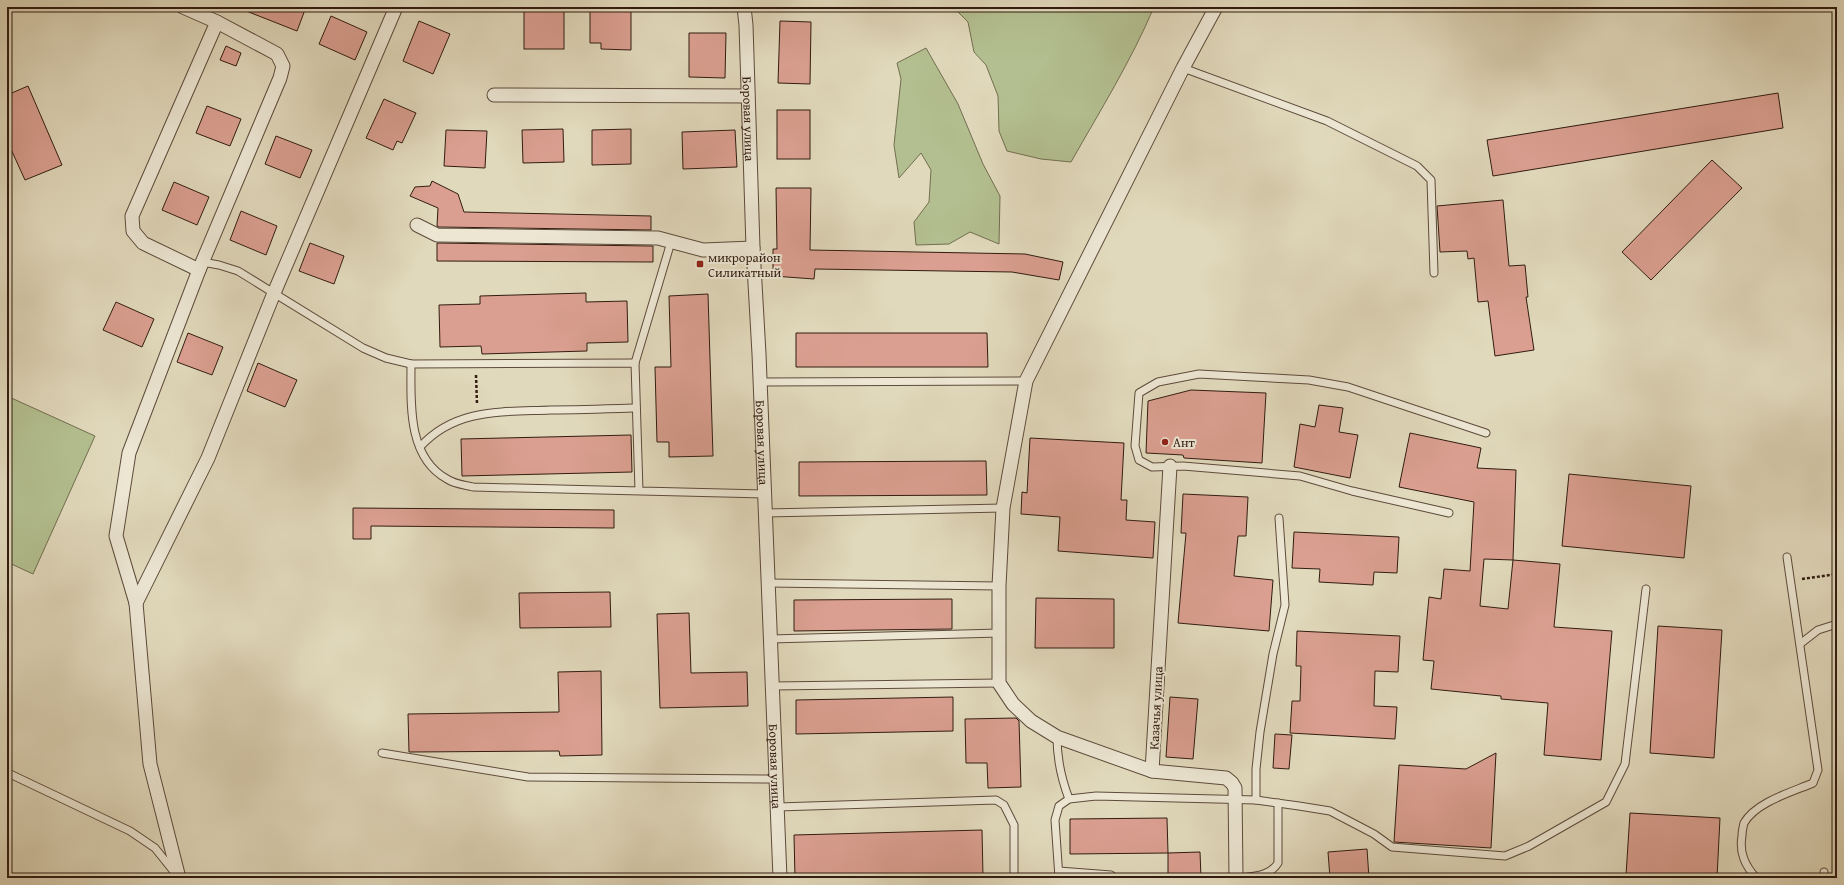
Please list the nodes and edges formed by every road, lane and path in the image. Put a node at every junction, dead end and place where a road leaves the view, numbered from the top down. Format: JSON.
{"nodes":[{"id":1,"x":183,"y":7,"type":"edge"},
{"id":2,"x":396,"y":7,"type":"edge"},
{"id":3,"x":744,"y":7,"type":"edge"},
{"id":4,"x":1216,"y":7,"type":"edge"},
{"id":5,"x":217,"y":22,"type":"junction"},
{"id":6,"x":1183,"y":68,"type":"junction"},
{"id":7,"x":494,"y":95,"type":"dead end"},
{"id":8,"x":748,"y":96,"type":"junction"},
{"id":9,"x":418,"y":225,"type":"dead end"},
{"id":10,"x":671,"y":242,"type":"junction"},
{"id":11,"x":753,"y":248,"type":"junction"},
{"id":12,"x":201,"y":266,"type":"junction"},
{"id":13,"x":1434,"y":273,"type":"dead end"},
{"id":14,"x":274,"y":293,"type":"junction"},
{"id":15,"x":635,"y":363,"type":"junction"},
{"id":16,"x":411,"y":364,"type":"junction"},
{"id":17,"x":476,"y":364,"type":"junction"},
{"id":18,"x":1026,"y":381,"type":"junction"},
{"id":19,"x":760,"y":382,"type":"junction"},
{"id":20,"x":636,"y":408,"type":"junction"},
{"id":21,"x":477,"y":414,"type":"junction"},
{"id":22,"x":1486,"y":433,"type":"dead end"},
{"id":23,"x":420,"y":447,"type":"junction"},
{"id":24,"x":1170,"y":466,"type":"junction"},
{"id":25,"x":639,"y":491,"type":"junction"},
{"id":26,"x":765,"y":494,"type":"junction"},
{"id":27,"x":1003,"y":508,"type":"junction"},
{"id":28,"x":766,"y":513,"type":"junction"},
{"id":29,"x":1449,"y":513,"type":"dead end"},
{"id":30,"x":1279,"y":518,"type":"dead end"},
{"id":31,"x":1787,"y":557,"type":"dead end"},
{"id":32,"x":1837,"y":574,"type":"edge"},
{"id":33,"x":1791,"y":581,"type":"junction"},
{"id":34,"x":768,"y":583,"type":"junction"},
{"id":35,"x":999,"y":586,"type":"junction"},
{"id":36,"x":1646,"y":589,"type":"dead end"},
{"id":37,"x":136,"y":603,"type":"junction"},
{"id":38,"x":1837,"y":624,"type":"edge"},
{"id":39,"x":1000,"y":633,"type":"junction"},
{"id":40,"x":770,"y":639,"type":"junction"},
{"id":41,"x":1800,"y":644,"type":"junction"},
{"id":42,"x":999,"y":683,"type":"junction"},
{"id":43,"x":773,"y":686,"type":"junction"},
{"id":44,"x":1057,"y":737,"type":"junction"},
{"id":45,"x":382,"y":753,"type":"dead end"},
{"id":46,"x":1152,"y":772,"type":"junction"},
{"id":47,"x":7,"y":774,"type":"edge"},
{"id":48,"x":777,"y":779,"type":"junction"},
{"id":49,"x":1069,"y":799,"type":"junction"},
{"id":50,"x":1256,"y":800,"type":"junction"},
{"id":51,"x":1236,"y":801,"type":"junction"},
{"id":52,"x":1278,"y":803,"type":"junction"},
{"id":53,"x":778,"y":807,"type":"junction"},
{"id":54,"x":1059,"y":874,"type":"edge"},
{"id":55,"x":179,"y":877,"type":"edge"},
{"id":56,"x":780,"y":878,"type":"edge"},
{"id":57,"x":1014,"y":878,"type":"edge"},
{"id":58,"x":1114,"y":878,"type":"edge"},
{"id":59,"x":1236,"y":878,"type":"edge"},
{"id":60,"x":1241,"y":878,"type":"edge"},
{"id":61,"x":1756,"y":878,"type":"edge"}],
"edges":[{"from":1,"to":5,"type":"street"},
{"from":2,"to":14,"type":"street"},
{"from":3,"to":8,"type":"street","name":"Боровая улица"},
{"from":4,"to":6,"type":"street"},
{"from":5,"to":12,"type":"street"},
{"from":5,"to":12,"type":"street"},
{"from":6,"to":13,"type":"lane"},
{"from":6,"to":18,"type":"street"},
{"from":7,"to":8,"type":"street"},
{"from":8,"to":11,"type":"street","name":"Боровая улица"},
{"from":9,"to":10,"type":"street"},
{"from":10,"to":11,"type":"street"},
{"from":10,"to":15,"type":"lane"},
{"from":11,"to":19,"type":"street","name":"Боровая улица"},
{"from":12,"to":14,"type":"lane"},
{"from":12,"to":37,"type":"street"},
{"from":14,"to":16,"type":"lane"},
{"from":14,"to":37,"type":"street"},
{"from":15,"to":17,"type":"lane"},
{"from":15,"to":20,"type":"lane"},
{"from":16,"to":17,"type":"lane"},
{"from":16,"to":23,"type":"lane"},
{"from":17,"to":21,"type":"path"},
{"from":18,"to":19,"type":"lane"},
{"from":18,"to":27,"type":"street"},
{"from":19,"to":26,"type":"street","name":"Боровая улица"},
{"from":20,"to":21,"type":"lane"},
{"from":20,"to":25,"type":"lane"},
{"from":21,"to":23,"type":"lane"},
{"from":22,"to":24,"type":"lane"},
{"from":23,"to":25,"type":"lane"},
{"from":24,"to":29,"type":"lane"},
{"from":24,"to":46,"type":"street","name":"Казачья улица"},
{"from":25,"to":26,"type":"lane"},
{"from":26,"to":28,"type":"street","name":"Боровая улица"},
{"from":27,"to":28,"type":"lane"},
{"from":27,"to":35,"type":"street"},
{"from":28,"to":34,"type":"street","name":"Боровая улица"},
{"from":30,"to":50,"type":"lane"},
{"from":31,"to":33,"type":"lane"},
{"from":32,"to":33,"type":"path"},
{"from":33,"to":41,"type":"lane"},
{"from":34,"to":35,"type":"lane"},
{"from":34,"to":40,"type":"street","name":"Боровая улица"},
{"from":35,"to":39,"type":"street"},
{"from":36,"to":52,"type":"lane"},
{"from":37,"to":55,"type":"street"},
{"from":38,"to":41,"type":"lane"},
{"from":39,"to":40,"type":"lane"},
{"from":39,"to":42,"type":"street"},
{"from":40,"to":43,"type":"street","name":"Боровая улица"},
{"from":41,"to":61,"type":"lane"},
{"from":42,"to":43,"type":"lane"},
{"from":42,"to":44,"type":"street"},
{"from":43,"to":48,"type":"street","name":"Боровая улица"},
{"from":44,"to":46,"type":"street"},
{"from":44,"to":49,"type":"lane"},
{"from":45,"to":48,"type":"lane"},
{"from":46,"to":51,"type":"street"},
{"from":47,"to":55,"type":"lane"},
{"from":48,"to":53,"type":"street","name":"Боровая улица"},
{"from":49,"to":51,"type":"lane"},
{"from":49,"to":54,"type":"lane"},
{"from":50,"to":51,"type":"lane"},
{"from":50,"to":52,"type":"lane"},
{"from":51,"to":59,"type":"street"},
{"from":52,"to":60,"type":"lane"},
{"from":53,"to":56,"type":"street","name":"Боровая улица"},
{"from":53,"to":57,"type":"lane"},
{"from":54,"to":58,"type":"lane"}]}
